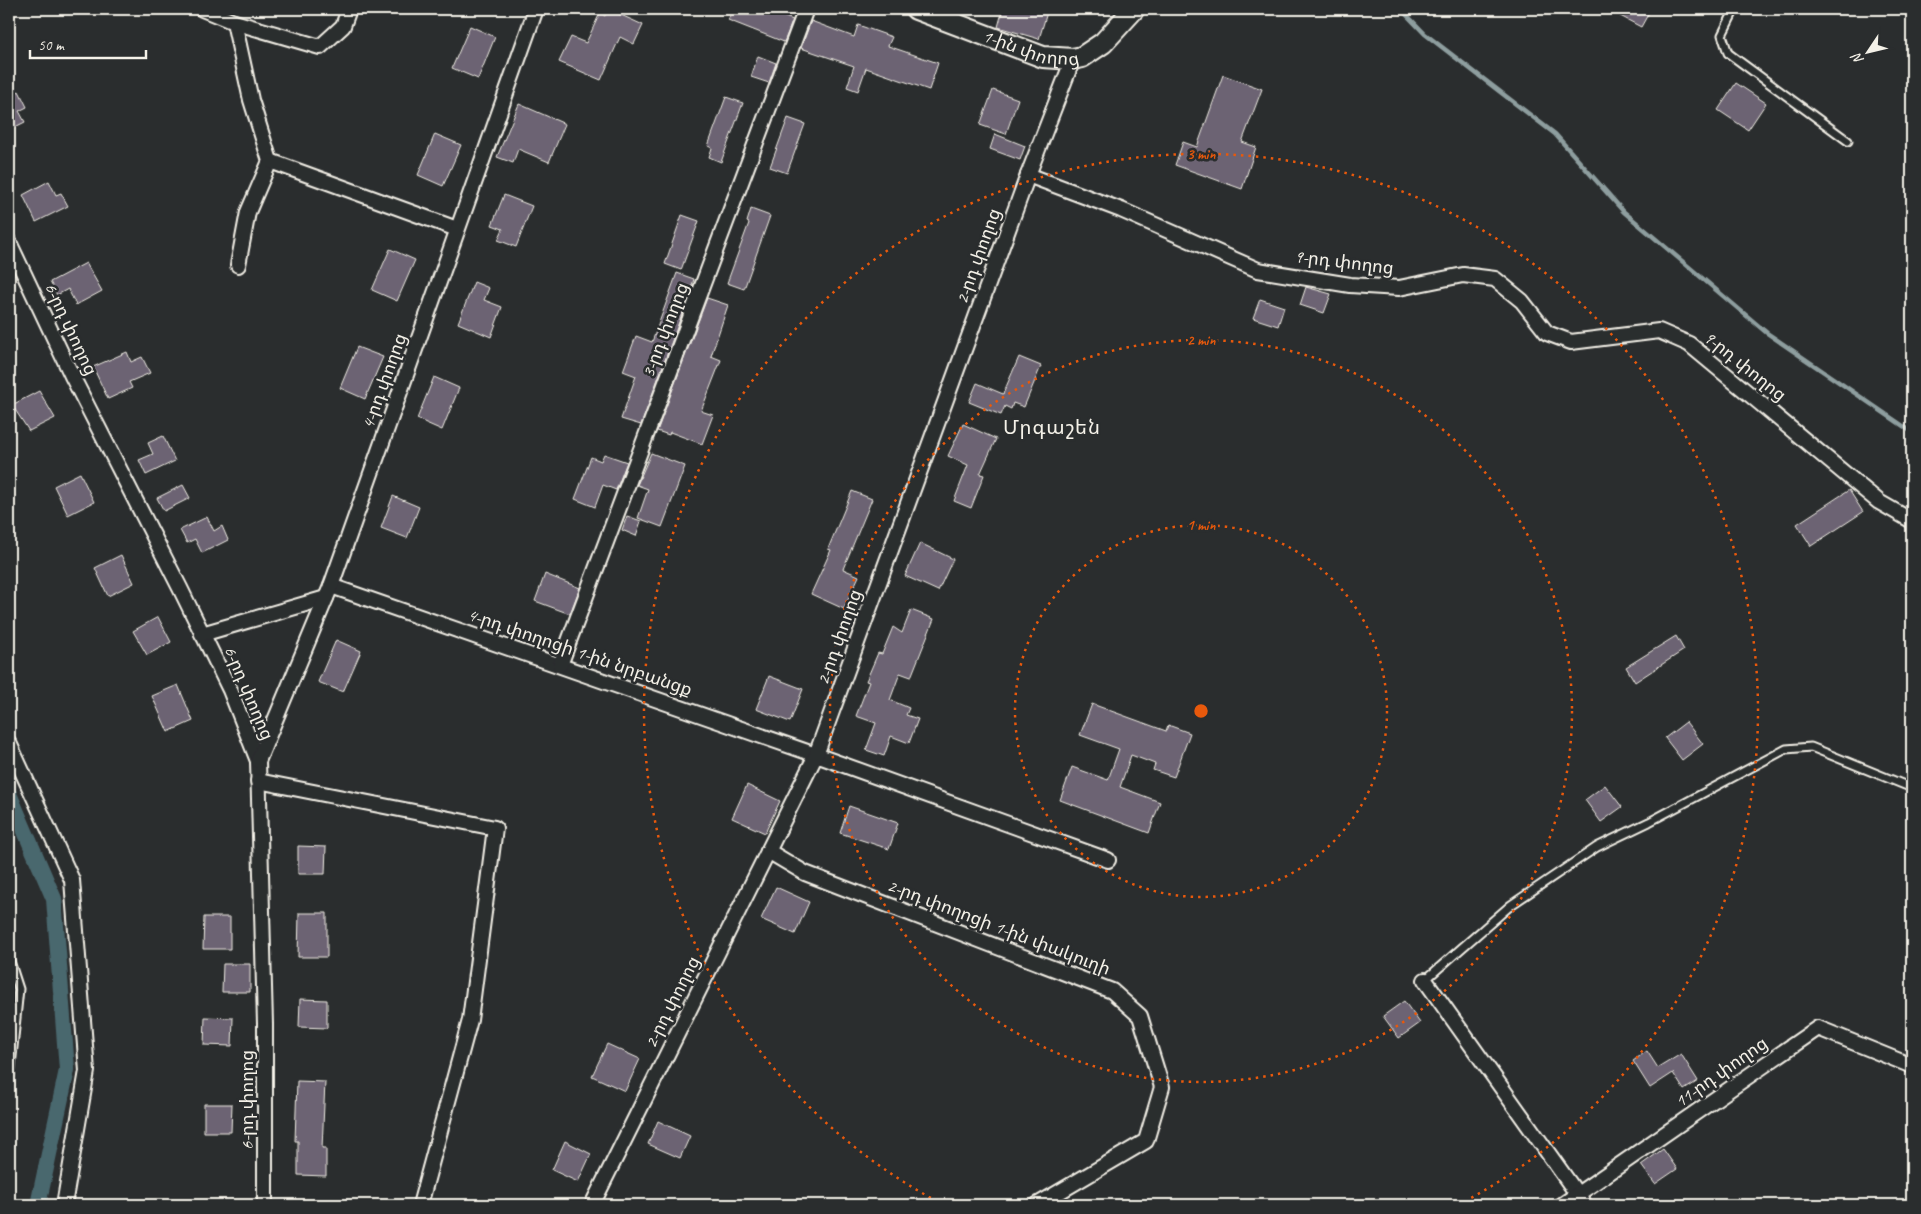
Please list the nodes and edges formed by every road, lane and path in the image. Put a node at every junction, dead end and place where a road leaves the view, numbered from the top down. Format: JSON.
{"nodes":[{"id":1,"x":202,"y":9,"type":"edge"},
{"id":2,"x":349,"y":9,"type":"edge"},
{"id":3,"x":536,"y":9,"type":"edge"},
{"id":4,"x":806,"y":9,"type":"edge"},
{"id":5,"x":916,"y":9,"type":"edge"},
{"id":6,"x":1134,"y":9,"type":"edge"},
{"id":7,"x":1735,"y":9,"type":"edge"},
{"id":8,"x":234,"y":22,"type":"junction"},
{"id":9,"x":1073,"y":59,"type":"junction"},
{"id":10,"x":1848,"y":141,"type":"dead end"},
{"id":11,"x":270,"y":161,"type":"junction"},
{"id":12,"x":1028,"y":175,"type":"junction"},
{"id":13,"x":457,"y":229,"type":"junction"},
{"id":14,"x":9,"y":242,"type":"edge"},
{"id":15,"x":238,"y":264,"type":"dead end"},
{"id":16,"x":1912,"y":521,"type":"edge"},
{"id":17,"x":328,"y":592,"type":"junction"},
{"id":18,"x":202,"y":634,"type":"junction"},
{"id":19,"x":560,"y":665,"type":"junction"},
{"id":20,"x":9,"y":743,"type":"edge"},
{"id":21,"x":816,"y":755,"type":"junction"},
{"id":22,"x":258,"y":761,"type":"junction"},
{"id":23,"x":258,"y":781,"type":"junction"},
{"id":24,"x":1912,"y":788,"type":"edge"},
{"id":25,"x":768,"y":851,"type":"junction"},
{"id":26,"x":1108,"y":860,"type":"dead end"},
{"id":27,"x":9,"y":958,"type":"edge"},
{"id":28,"x":1425,"y":980,"type":"joint"},
{"id":29,"x":1912,"y":1066,"type":"edge"},
{"id":30,"x":9,"y":1086,"type":"edge"},
{"id":31,"x":1581,"y":1200,"type":"edge"},
{"id":32,"x":64,"y":1205,"type":"edge"},
{"id":33,"x":265,"y":1205,"type":"edge"},
{"id":34,"x":420,"y":1205,"type":"edge"},
{"id":35,"x":592,"y":1205,"type":"edge"},
{"id":36,"x":1037,"y":1205,"type":"edge"},
{"id":37,"x":1562,"y":1205,"type":"edge"}],
"edges":[{"from":1,"to":8,"type":"street"},
{"from":2,"to":8,"type":"street"},
{"from":3,"to":13,"type":"street","name":"4-րդ փողոց"},
{"from":4,"to":19,"type":"street","name":"3-րդ փողոց"},
{"from":5,"to":9,"type":"main road","name":"1-ին փողոց"},
{"from":6,"to":9,"type":"main road","name":"1-ին փողոց"},
{"from":7,"to":10,"type":"lane"},
{"from":8,"to":11,"type":"street"},
{"from":9,"to":12,"type":"street","name":"2-րդ փողոց"},
{"from":11,"to":13,"type":"street"},
{"from":11,"to":15,"type":"street"},
{"from":12,"to":16,"type":"street","name":"9-րդ փողոց"},
{"from":12,"to":21,"type":"street","name":"2-րդ փողոց"},
{"from":13,"to":17,"type":"street","name":"4-րդ փողոց"},
{"from":14,"to":18,"type":"street","name":"6-րդ փողոց"},
{"from":17,"to":18,"type":"street"},
{"from":17,"to":19,"type":"street","name":"4-րդ փողոցի 1-ին նրբանցք"},
{"from":17,"to":22,"type":"street","name":"4-րդ փողոց"},
{"from":18,"to":22,"type":"street","name":"6-րդ փողոց"},
{"from":19,"to":21,"type":"street","name":"4-րդ փողոցի 1-ին նրբանցք"},
{"from":20,"to":32,"type":"street"},
{"from":21,"to":25,"type":"street","name":"2-րդ փողոց"},
{"from":21,"to":26,"type":"street"},
{"from":22,"to":23,"type":"street","name":"6-րդ փողոց"},
{"from":23,"to":33,"type":"street","name":"6-րդ փողոց"},
{"from":23,"to":34,"type":"street"},
{"from":24,"to":28,"type":"lane"},
{"from":25,"to":35,"type":"street","name":"2-րդ փողոց"},
{"from":25,"to":36,"type":"street","name":"2-րդ փողոցի 1-ին փակուղի"},
{"from":27,"to":30,"type":"lane"},
{"from":28,"to":31,"type":"street"},
{"from":29,"to":31,"type":"street","name":"11-րդ փողոց"},
{"from":31,"to":37,"type":"street","name":"11-րդ փողոց"}]}
